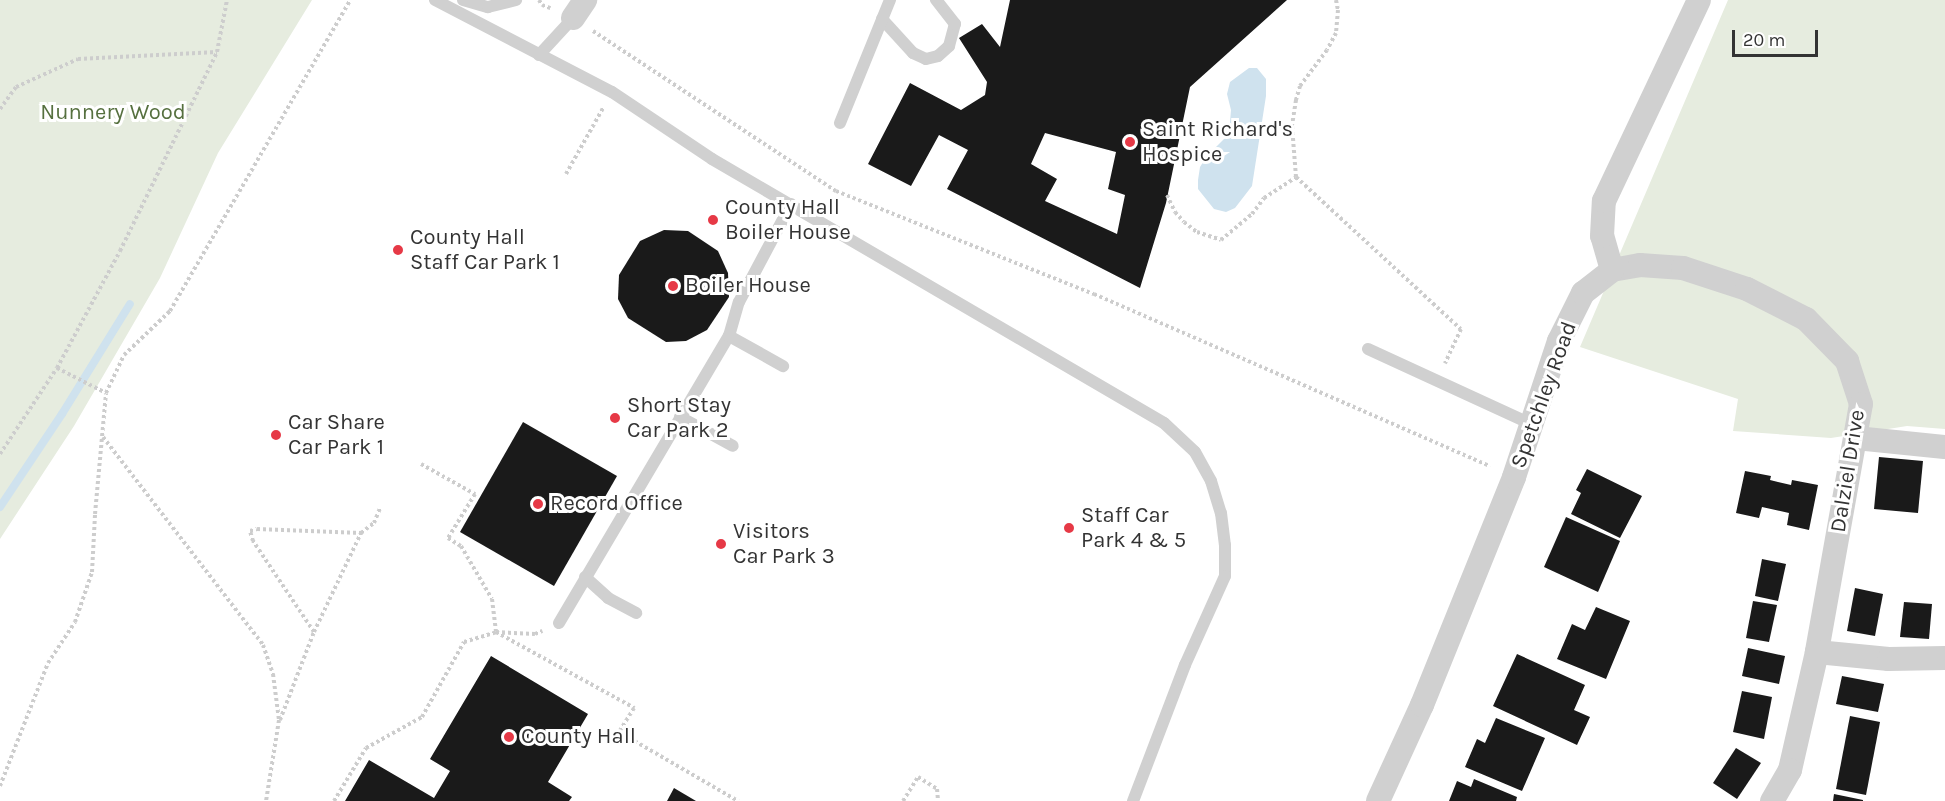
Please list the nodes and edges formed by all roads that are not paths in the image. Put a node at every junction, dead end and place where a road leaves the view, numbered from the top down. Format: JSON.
{"nodes":[{"id":1,"x":435,"y":0,"type":"edge"},
{"id":2,"x":463,"y":0,"type":"edge"},
{"id":3,"x":516,"y":0,"type":"edge"},
{"id":4,"x":890,"y":0,"type":"edge"},
{"id":5,"x":936,"y":0,"type":"edge"},
{"id":6,"x":1699,"y":0,"type":"edge"},
{"id":7,"x":579,"y":9,"type":"edge"},
{"id":8,"x":882,"y":19,"type":"junction"},
{"id":9,"x":539,"y":55,"type":"junction"},
{"id":10,"x":840,"y":123,"type":"dead end"},
{"id":11,"x":791,"y":204,"type":"junction"},
{"id":12,"x":1612,"y":270,"type":"junction"},
{"id":13,"x":729,"y":336,"type":"junction"},
{"id":14,"x":1368,"y":349,"type":"dead end"},
{"id":15,"x":783,"y":366,"type":"dead end"},
{"id":16,"x":680,"y":417,"type":"junction"},
{"id":17,"x":1532,"y":424,"type":"junction"},
{"id":18,"x":1856,"y":438,"type":"junction"},
{"id":19,"x":733,"y":446,"type":"dead end"},
{"id":20,"x":1945,"y":447,"type":"edge"},
{"id":21,"x":585,"y":577,"type":"junction"},
{"id":22,"x":636,"y":614,"type":"dead end"},
{"id":23,"x":559,"y":623,"type":"road end"},
{"id":24,"x":1817,"y":652,"type":"junction"},
{"id":25,"x":1945,"y":658,"type":"edge"},
{"id":26,"x":1133,"y":801,"type":"edge"},
{"id":27,"x":1378,"y":801,"type":"edge"},
{"id":28,"x":1772,"y":801,"type":"edge"}],
"edges":[{"from":1,"to":9,"type":"lane"},
{"from":2,"to":3,"type":"lane"},
{"from":4,"to":8,"type":"lane"},
{"from":5,"to":8,"type":"lane"},
{"from":6,"to":12,"type":"street"},
{"from":7,"to":9,"type":"lane"},
{"from":8,"to":10,"type":"lane"},
{"from":9,"to":11,"type":"lane"},
{"from":11,"to":13,"type":"lane"},
{"from":11,"to":26,"type":"lane"},
{"from":12,"to":17,"type":"street","name":"Spetchley Road"},
{"from":12,"to":18,"type":"street","name":"Dalziel Drive"},
{"from":13,"to":15,"type":"lane"},
{"from":13,"to":16,"type":"lane"},
{"from":14,"to":17,"type":"lane"},
{"from":16,"to":19,"type":"lane"},
{"from":16,"to":21,"type":"lane"},
{"from":17,"to":27,"type":"street","name":"Spetchley Road"},
{"from":18,"to":20,"type":"street"},
{"from":18,"to":24,"type":"street","name":"Dalziel Drive"},
{"from":21,"to":22,"type":"lane"},
{"from":21,"to":23,"type":"lane"},
{"from":24,"to":25,"type":"street"},
{"from":24,"to":28,"type":"street","name":"Dalziel Drive"}]}
